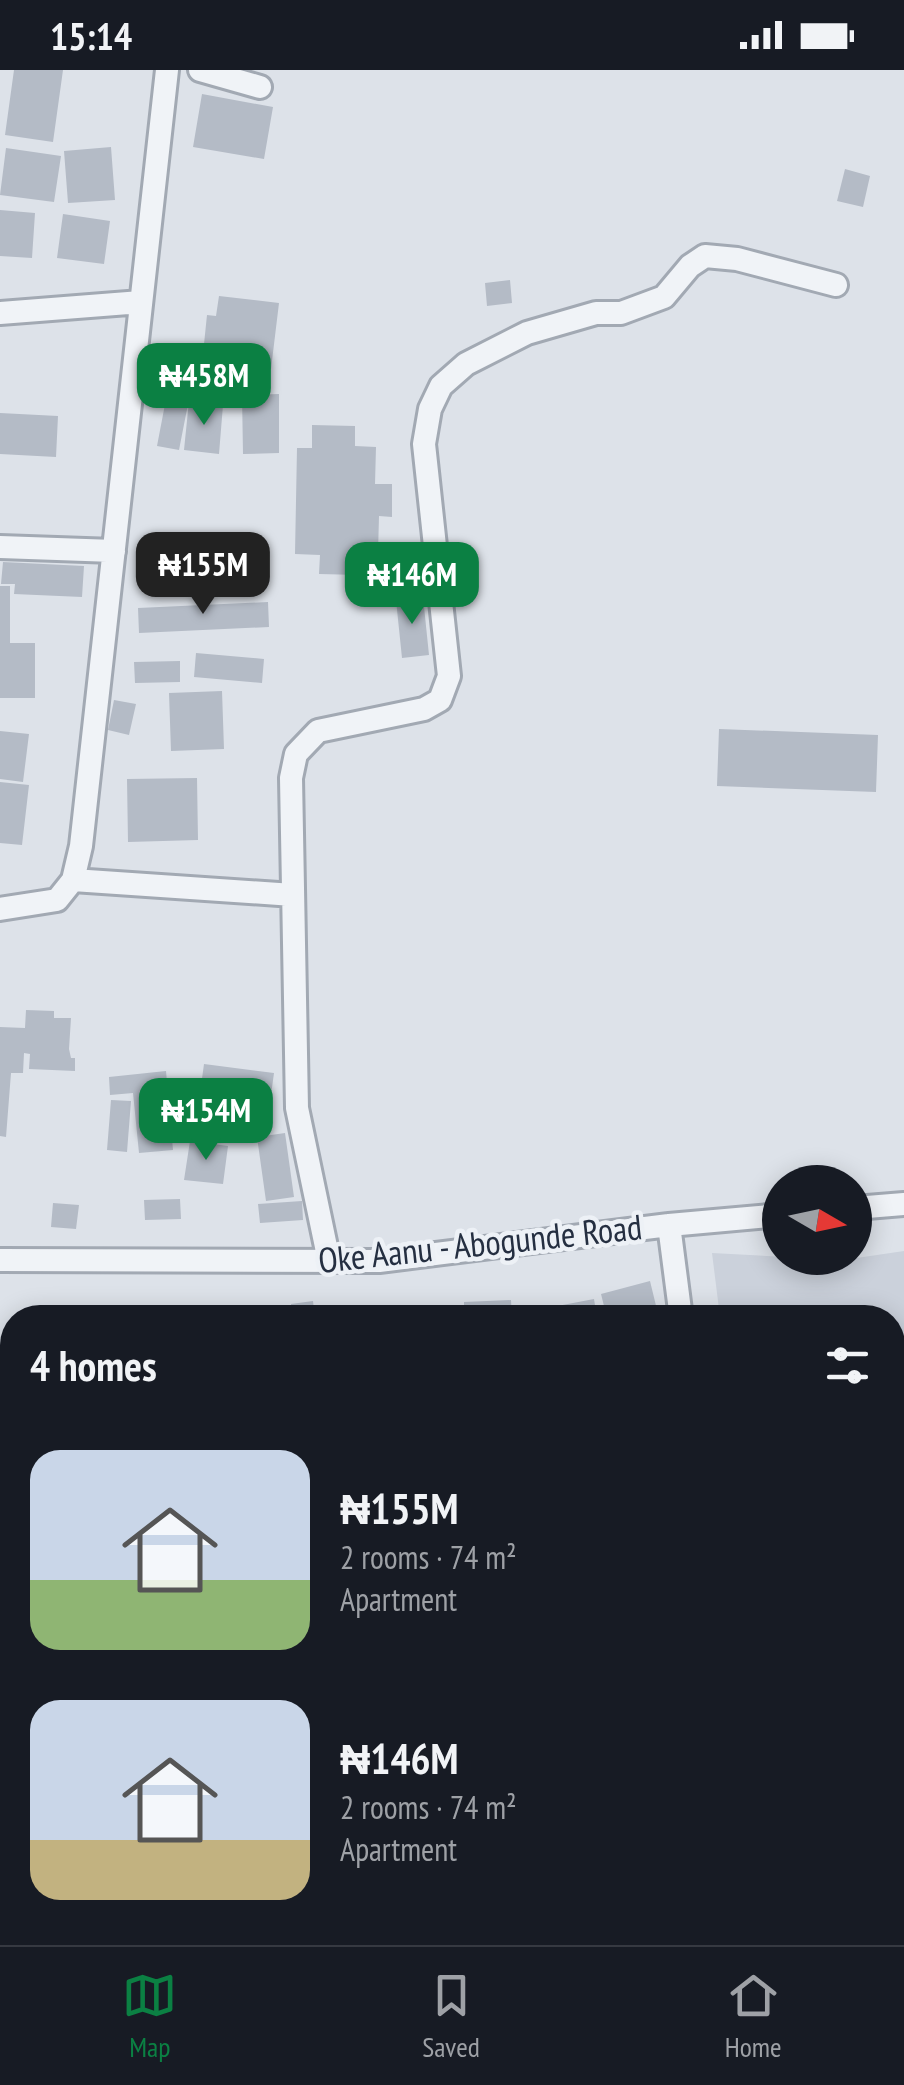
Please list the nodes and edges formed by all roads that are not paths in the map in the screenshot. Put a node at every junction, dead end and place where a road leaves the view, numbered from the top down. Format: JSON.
{"nodes":[{"id":1,"x":168,"y":70,"type":"edge"},
{"id":2,"x":200,"y":70,"type":"edge"},
{"id":3,"x":260,"y":86,"type":"dead end"},
{"id":4,"x":836,"y":285,"type":"dead end"},
{"id":5,"x":141,"y":302,"type":"junction"},
{"id":6,"x":0,"y":313,"type":"edge"},
{"id":7,"x":0,"y":547,"type":"edge"},
{"id":8,"x":114,"y":551,"type":"junction"},
{"id":9,"x":72,"y":880,"type":"junction"},
{"id":10,"x":293,"y":895,"type":"junction"},
{"id":11,"x":0,"y":909,"type":"edge"},
{"id":12,"x":904,"y":1204,"type":"edge"},
{"id":13,"x":872,"y":1207,"type":"edge"},
{"id":14,"x":762,"y":1216,"type":"edge"},
{"id":15,"x":669,"y":1224,"type":"junction"},
{"id":16,"x":0,"y":1260,"type":"edge"},
{"id":17,"x":329,"y":1261,"type":"junction"},
{"id":18,"x":680,"y":1305,"type":"edge"}],
"edges":[{"from":1,"to":5,"type":"street"},
{"from":2,"to":3,"type":"street"},
{"from":4,"to":10,"type":"street"},
{"from":5,"to":6,"type":"street"},
{"from":5,"to":8,"type":"street"},
{"from":7,"to":8,"type":"street"},
{"from":8,"to":9,"type":"street"},
{"from":9,"to":10,"type":"street"},
{"from":9,"to":11,"type":"street"},
{"from":10,"to":17,"type":"street"},
{"from":12,"to":13,"type":"street"},
{"from":14,"to":15,"type":"street","name":"Oke Aanu - Abogunde Road"},
{"from":15,"to":17,"type":"street","name":"Oke Aanu - Abogunde Road"},
{"from":15,"to":18,"type":"street"},
{"from":16,"to":17,"type":"street","name":"Oke Aanu - Abogunde Road"}]}
